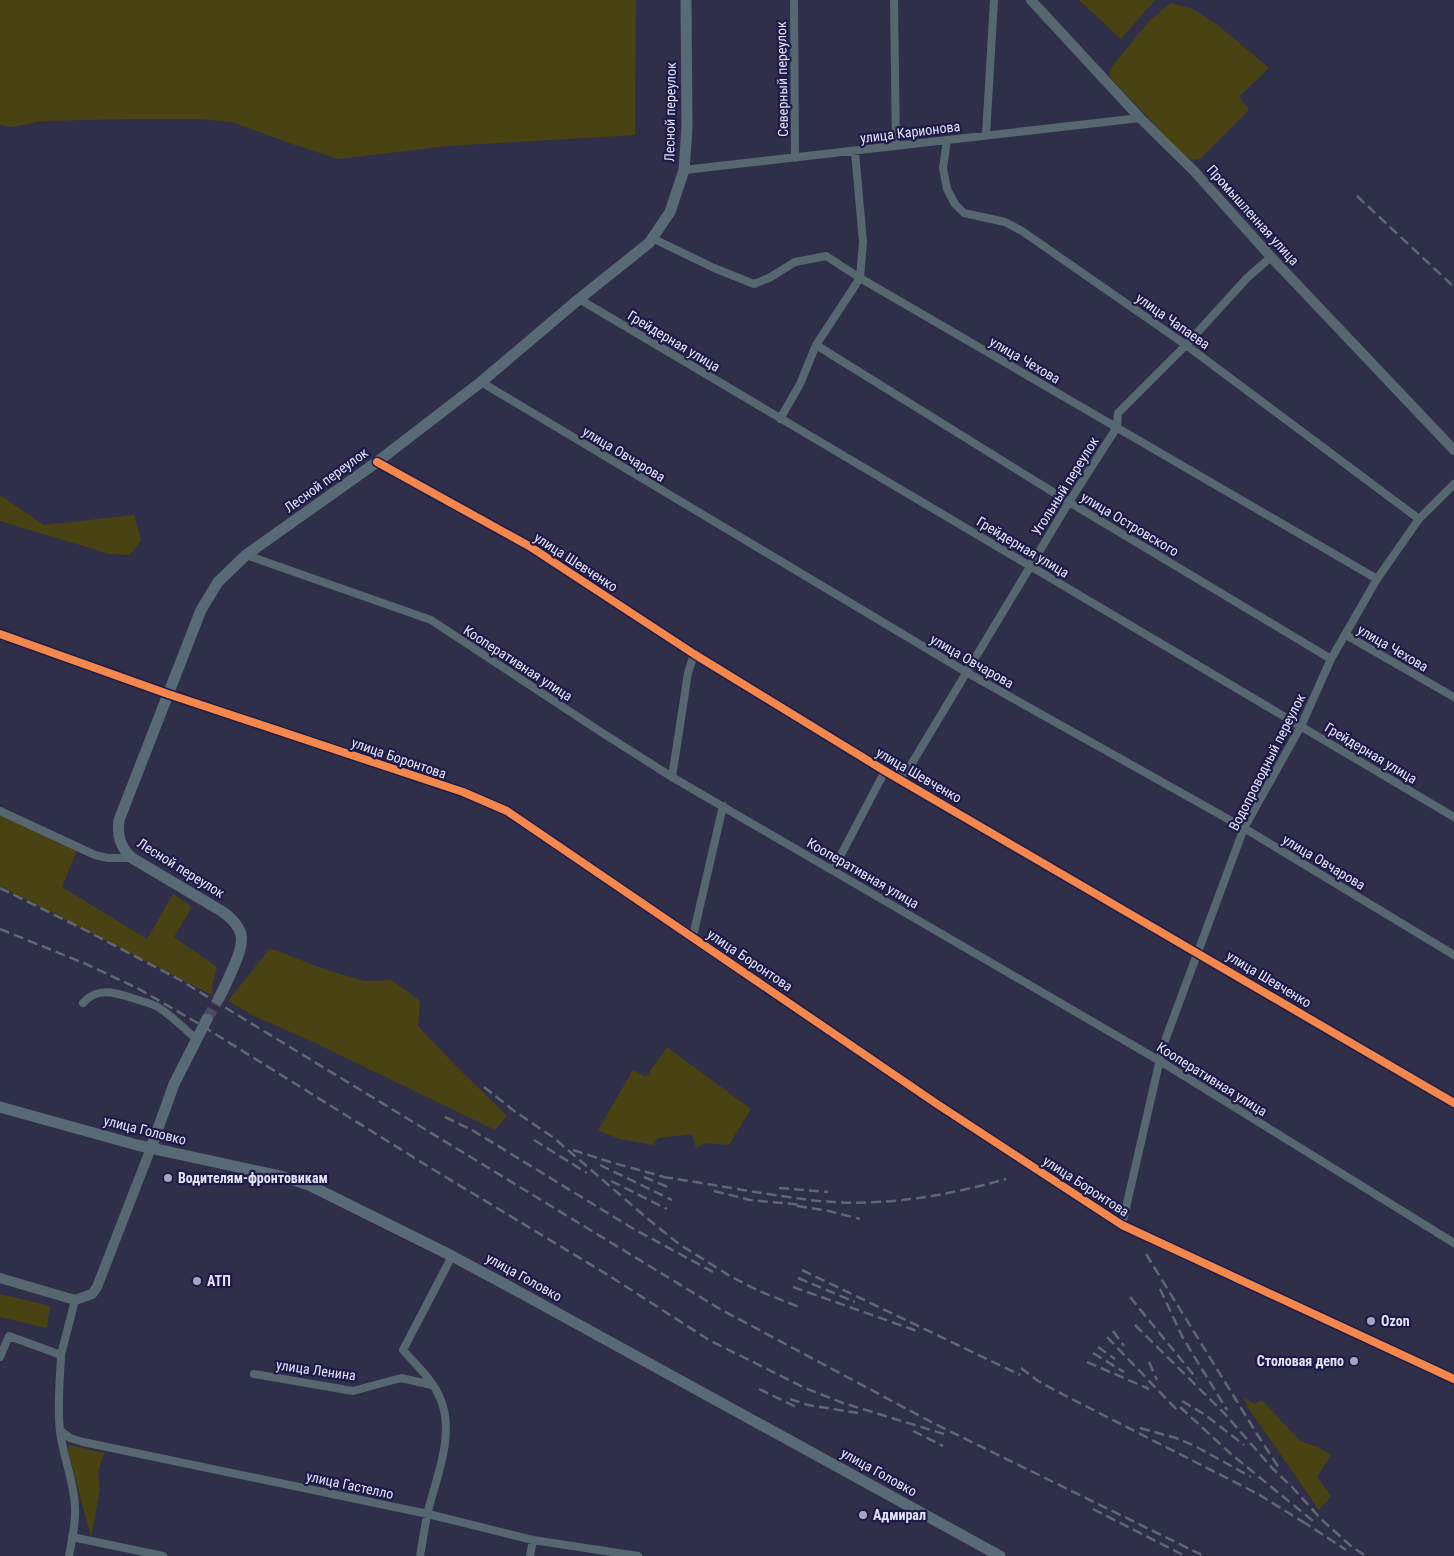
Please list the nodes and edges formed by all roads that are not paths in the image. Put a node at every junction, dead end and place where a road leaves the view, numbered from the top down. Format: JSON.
{"nodes":[{"id":1,"x":686,"y":0,"type":"edge"},
{"id":2,"x":794,"y":0,"type":"edge"},
{"id":3,"x":894,"y":0,"type":"edge"},
{"id":4,"x":994,"y":0,"type":"edge"},
{"id":5,"x":1031,"y":0,"type":"edge"},
{"id":6,"x":1140,"y":118,"type":"junction"},
{"id":7,"x":986,"y":135,"type":"junction"},
{"id":8,"x":947,"y":140,"type":"junction"},
{"id":9,"x":896,"y":146,"type":"junction"},
{"id":10,"x":855,"y":152,"type":"junction"},
{"id":11,"x":795,"y":158,"type":"junction"},
{"id":12,"x":684,"y":170,"type":"junction"},
{"id":13,"x":652,"y":238,"type":"junction"},
{"id":14,"x":1272,"y":257,"type":"junction"},
{"id":15,"x":860,"y":278,"type":"junction"},
{"id":16,"x":579,"y":299,"type":"junction"},
{"id":17,"x":1186,"y":345,"type":"junction"},
{"id":18,"x":816,"y":346,"type":"junction"},
{"id":19,"x":481,"y":382,"type":"junction"},
{"id":20,"x":780,"y":419,"type":"junction"},
{"id":21,"x":1117,"y":427,"type":"junction"},
{"id":22,"x":1454,"y":450,"type":"edge"},
{"id":23,"x":377,"y":462,"type":"junction"},
{"id":24,"x":1454,"y":484,"type":"edge"},
{"id":25,"x":1069,"y":502,"type":"junction"},
{"id":26,"x":1419,"y":519,"type":"junction"},
{"id":27,"x":246,"y":555,"type":"junction"},
{"id":28,"x":1030,"y":566,"type":"junction"},
{"id":29,"x":1378,"y":579,"type":"junction"},
{"id":30,"x":0,"y":634,"type":"edge"},
{"id":31,"x":1346,"y":635,"type":"junction"},
{"id":32,"x":694,"y":654,"type":"junction"},
{"id":33,"x":1331,"y":659,"type":"junction"},
{"id":34,"x":966,"y":672,"type":"junction"},
{"id":35,"x":168,"y":694,"type":"junction"},
{"id":36,"x":1454,"y":697,"type":"edge"},
{"id":37,"x":1301,"y":726,"type":"junction"},
{"id":38,"x":886,"y":771,"type":"junction"},
{"id":39,"x":672,"y":777,"type":"junction"},
{"id":40,"x":723,"y":806,"type":"junction"},
{"id":41,"x":0,"y":811,"type":"edge"},
{"id":42,"x":1454,"y":817,"type":"edge"},
{"id":43,"x":1244,"y":828,"type":"junction"},
{"id":44,"x":132,"y":858,"type":"junction"},
{"id":45,"x":834,"y":870,"type":"junction"},
{"id":46,"x":693,"y":936,"type":"junction"},
{"id":47,"x":1198,"y":952,"type":"junction"},
{"id":48,"x":1454,"y":955,"type":"edge"},
{"id":49,"x":219,"y":998,"type":"tunnel mouth"},
{"id":50,"x":82,"y":1003,"type":"dead end"},
{"id":51,"x":207,"y":1019,"type":"tunnel mouth"},
{"id":52,"x":196,"y":1039,"type":"junction"},
{"id":53,"x":1160,"y":1061,"type":"junction"},
{"id":54,"x":1454,"y":1103,"type":"edge"},
{"id":55,"x":0,"y":1107,"type":"edge"},
{"id":56,"x":151,"y":1148,"type":"junction"},
{"id":57,"x":1122,"y":1225,"type":"junction"},
{"id":58,"x":1454,"y":1243,"type":"edge"},
{"id":59,"x":452,"y":1256,"type":"junction"},
{"id":60,"x":0,"y":1278,"type":"edge"},
{"id":61,"x":75,"y":1300,"type":"junction"},
{"id":62,"x":61,"y":1355,"type":"junction"},
{"id":63,"x":0,"y":1357,"type":"edge"},
{"id":64,"x":254,"y":1374,"type":"dead end"},
{"id":65,"x":1454,"y":1379,"type":"edge"},
{"id":66,"x":432,"y":1385,"type":"junction"},
{"id":67,"x":60,"y":1430,"type":"junction"},
{"id":68,"x":428,"y":1514,"type":"junction"},
{"id":69,"x":72,"y":1537,"type":"junction"},
{"id":70,"x":533,"y":1540,"type":"junction"},
{"id":71,"x":69,"y":1556,"type":"edge"},
{"id":72,"x":163,"y":1556,"type":"edge"},
{"id":73,"x":420,"y":1556,"type":"edge"},
{"id":74,"x":530,"y":1556,"type":"edge"},
{"id":75,"x":638,"y":1556,"type":"edge"},
{"id":76,"x":1000,"y":1556,"type":"edge"}],
"edges":[{"from":1,"to":12,"type":"main road","name":"Лесной переулок"},
{"from":2,"to":11,"type":"street","name":"Северный переулок"},
{"from":3,"to":9,"type":"street"},
{"from":4,"to":7,"type":"street"},
{"from":5,"to":6,"type":"street","name":"Промышленная улица"},
{"from":6,"to":7,"type":"street","name":"улица Карионова"},
{"from":6,"to":14,"type":"street","name":"Промышленная улица"},
{"from":7,"to":8,"type":"street","name":"улица Карионова"},
{"from":8,"to":9,"type":"street","name":"улица Карионова"},
{"from":8,"to":17,"type":"street","name":"улица Чапаева"},
{"from":9,"to":10,"type":"street","name":"улица Карионова"},
{"from":10,"to":11,"type":"street","name":"улица Карионова"},
{"from":10,"to":15,"type":"street"},
{"from":11,"to":12,"type":"street","name":"улица Карионова"},
{"from":12,"to":13,"type":"main road","name":"Лесной переулок"},
{"from":13,"to":15,"type":"street","name":"улица Чехова"},
{"from":13,"to":16,"type":"main road","name":"Лесной переулок"},
{"from":14,"to":17,"type":"street","name":"Угольный переулок"},
{"from":14,"to":22,"type":"street","name":"Промышленная улица"},
{"from":15,"to":18,"type":"street"},
{"from":15,"to":21,"type":"street","name":"улица Чехова"},
{"from":16,"to":19,"type":"main road","name":"Лесной переулок"},
{"from":16,"to":20,"type":"street","name":"Грейдерная улица"},
{"from":17,"to":21,"type":"street","name":"Угольный переулок"},
{"from":17,"to":26,"type":"street","name":"улица Чапаева"},
{"from":18,"to":20,"type":"street"},
{"from":18,"to":25,"type":"street","name":"улица Островского"},
{"from":19,"to":23,"type":"main road","name":"Лесной переулок"},
{"from":19,"to":34,"type":"street","name":"улица Овчарова"},
{"from":20,"to":28,"type":"street","name":"Грейдерная улица"},
{"from":21,"to":25,"type":"street","name":"Угольный переулок"},
{"from":21,"to":29,"type":"street","name":"улица Чехова"},
{"from":23,"to":27,"type":"main road","name":"Лесной переулок"},
{"from":23,"to":32,"type":"street","name":"улица Шевченко"},
{"from":24,"to":26,"type":"street","name":"Водопроводный переулок"},
{"from":25,"to":28,"type":"street","name":"Угольный переулок"},
{"from":25,"to":33,"type":"street","name":"улица Островского"},
{"from":26,"to":29,"type":"street","name":"Водопроводный переулок"},
{"from":27,"to":35,"type":"main road","name":"Лесной переулок"},
{"from":27,"to":39,"type":"street","name":"Кооперативная улица"},
{"from":28,"to":34,"type":"street","name":"Угольный переулок"},
{"from":28,"to":37,"type":"street","name":"Грейдерная улица"},
{"from":29,"to":31,"type":"street","name":"Водопроводный переулок"},
{"from":30,"to":35,"type":"street","name":"улица Боронтова"},
{"from":31,"to":33,"type":"street","name":"Водопроводный переулок"},
{"from":31,"to":36,"type":"street","name":"улица Чехова"},
{"from":32,"to":38,"type":"street","name":"улица Шевченко"},
{"from":32,"to":39,"type":"street"},
{"from":33,"to":37,"type":"street","name":"Водопроводный переулок"},
{"from":34,"to":38,"type":"street","name":"Угольный переулок"},
{"from":34,"to":43,"type":"street","name":"улица Овчарова"},
{"from":35,"to":44,"type":"main road","name":"Лесной переулок"},
{"from":35,"to":46,"type":"street","name":"улица Боронтова"},
{"from":37,"to":42,"type":"street","name":"Грейдерная улица"},
{"from":37,"to":43,"type":"street","name":"Водопроводный переулок"},
{"from":38,"to":45,"type":"street"},
{"from":38,"to":47,"type":"street","name":"улица Шевченко"},
{"from":39,"to":40,"type":"street","name":"Кооперативная улица"},
{"from":40,"to":45,"type":"street","name":"Кооперативная улица"},
{"from":40,"to":46,"type":"street"},
{"from":41,"to":44,"type":"street"},
{"from":43,"to":47,"type":"street","name":"Водопроводный переулок"},
{"from":43,"to":48,"type":"street","name":"улица Овчарова"},
{"from":44,"to":49,"type":"main road","name":"Лесной переулок"},
{"from":45,"to":53,"type":"street","name":"Кооперативная улица"},
{"from":46,"to":57,"type":"street","name":"улица Боронтова"},
{"from":47,"to":53,"type":"street","name":"Водопроводный переулок"},
{"from":47,"to":54,"type":"street","name":"улица Шевченко"},
{"from":50,"to":52,"type":"street"},
{"from":51,"to":52,"type":"main road"},
{"from":52,"to":56,"type":"main road"},
{"from":53,"to":57,"type":"street","name":"Водопроводный переулок"},
{"from":53,"to":58,"type":"street","name":"Кооперативная улица"},
{"from":55,"to":56,"type":"main road","name":"улица Головко"},
{"from":56,"to":59,"type":"main road","name":"улица Головко"},
{"from":56,"to":61,"type":"street"},
{"from":57,"to":65,"type":"street","name":"улица Боронтова"},
{"from":59,"to":66,"type":"street"},
{"from":59,"to":76,"type":"main road","name":"улица Головко"},
{"from":60,"to":61,"type":"street"},
{"from":61,"to":62,"type":"street"},
{"from":62,"to":63,"type":"street"},
{"from":62,"to":67,"type":"street"},
{"from":64,"to":66,"type":"street","name":"улица Ленина"},
{"from":66,"to":68,"type":"street"},
{"from":67,"to":68,"type":"street","name":"улица Гастелло"},
{"from":67,"to":69,"type":"street"},
{"from":68,"to":70,"type":"street","name":"улица Гастелло"},
{"from":68,"to":73,"type":"street"},
{"from":69,"to":71,"type":"street"},
{"from":69,"to":72,"type":"street"},
{"from":70,"to":74,"type":"street"},
{"from":70,"to":75,"type":"street","name":"улица Гастелло"}]}
